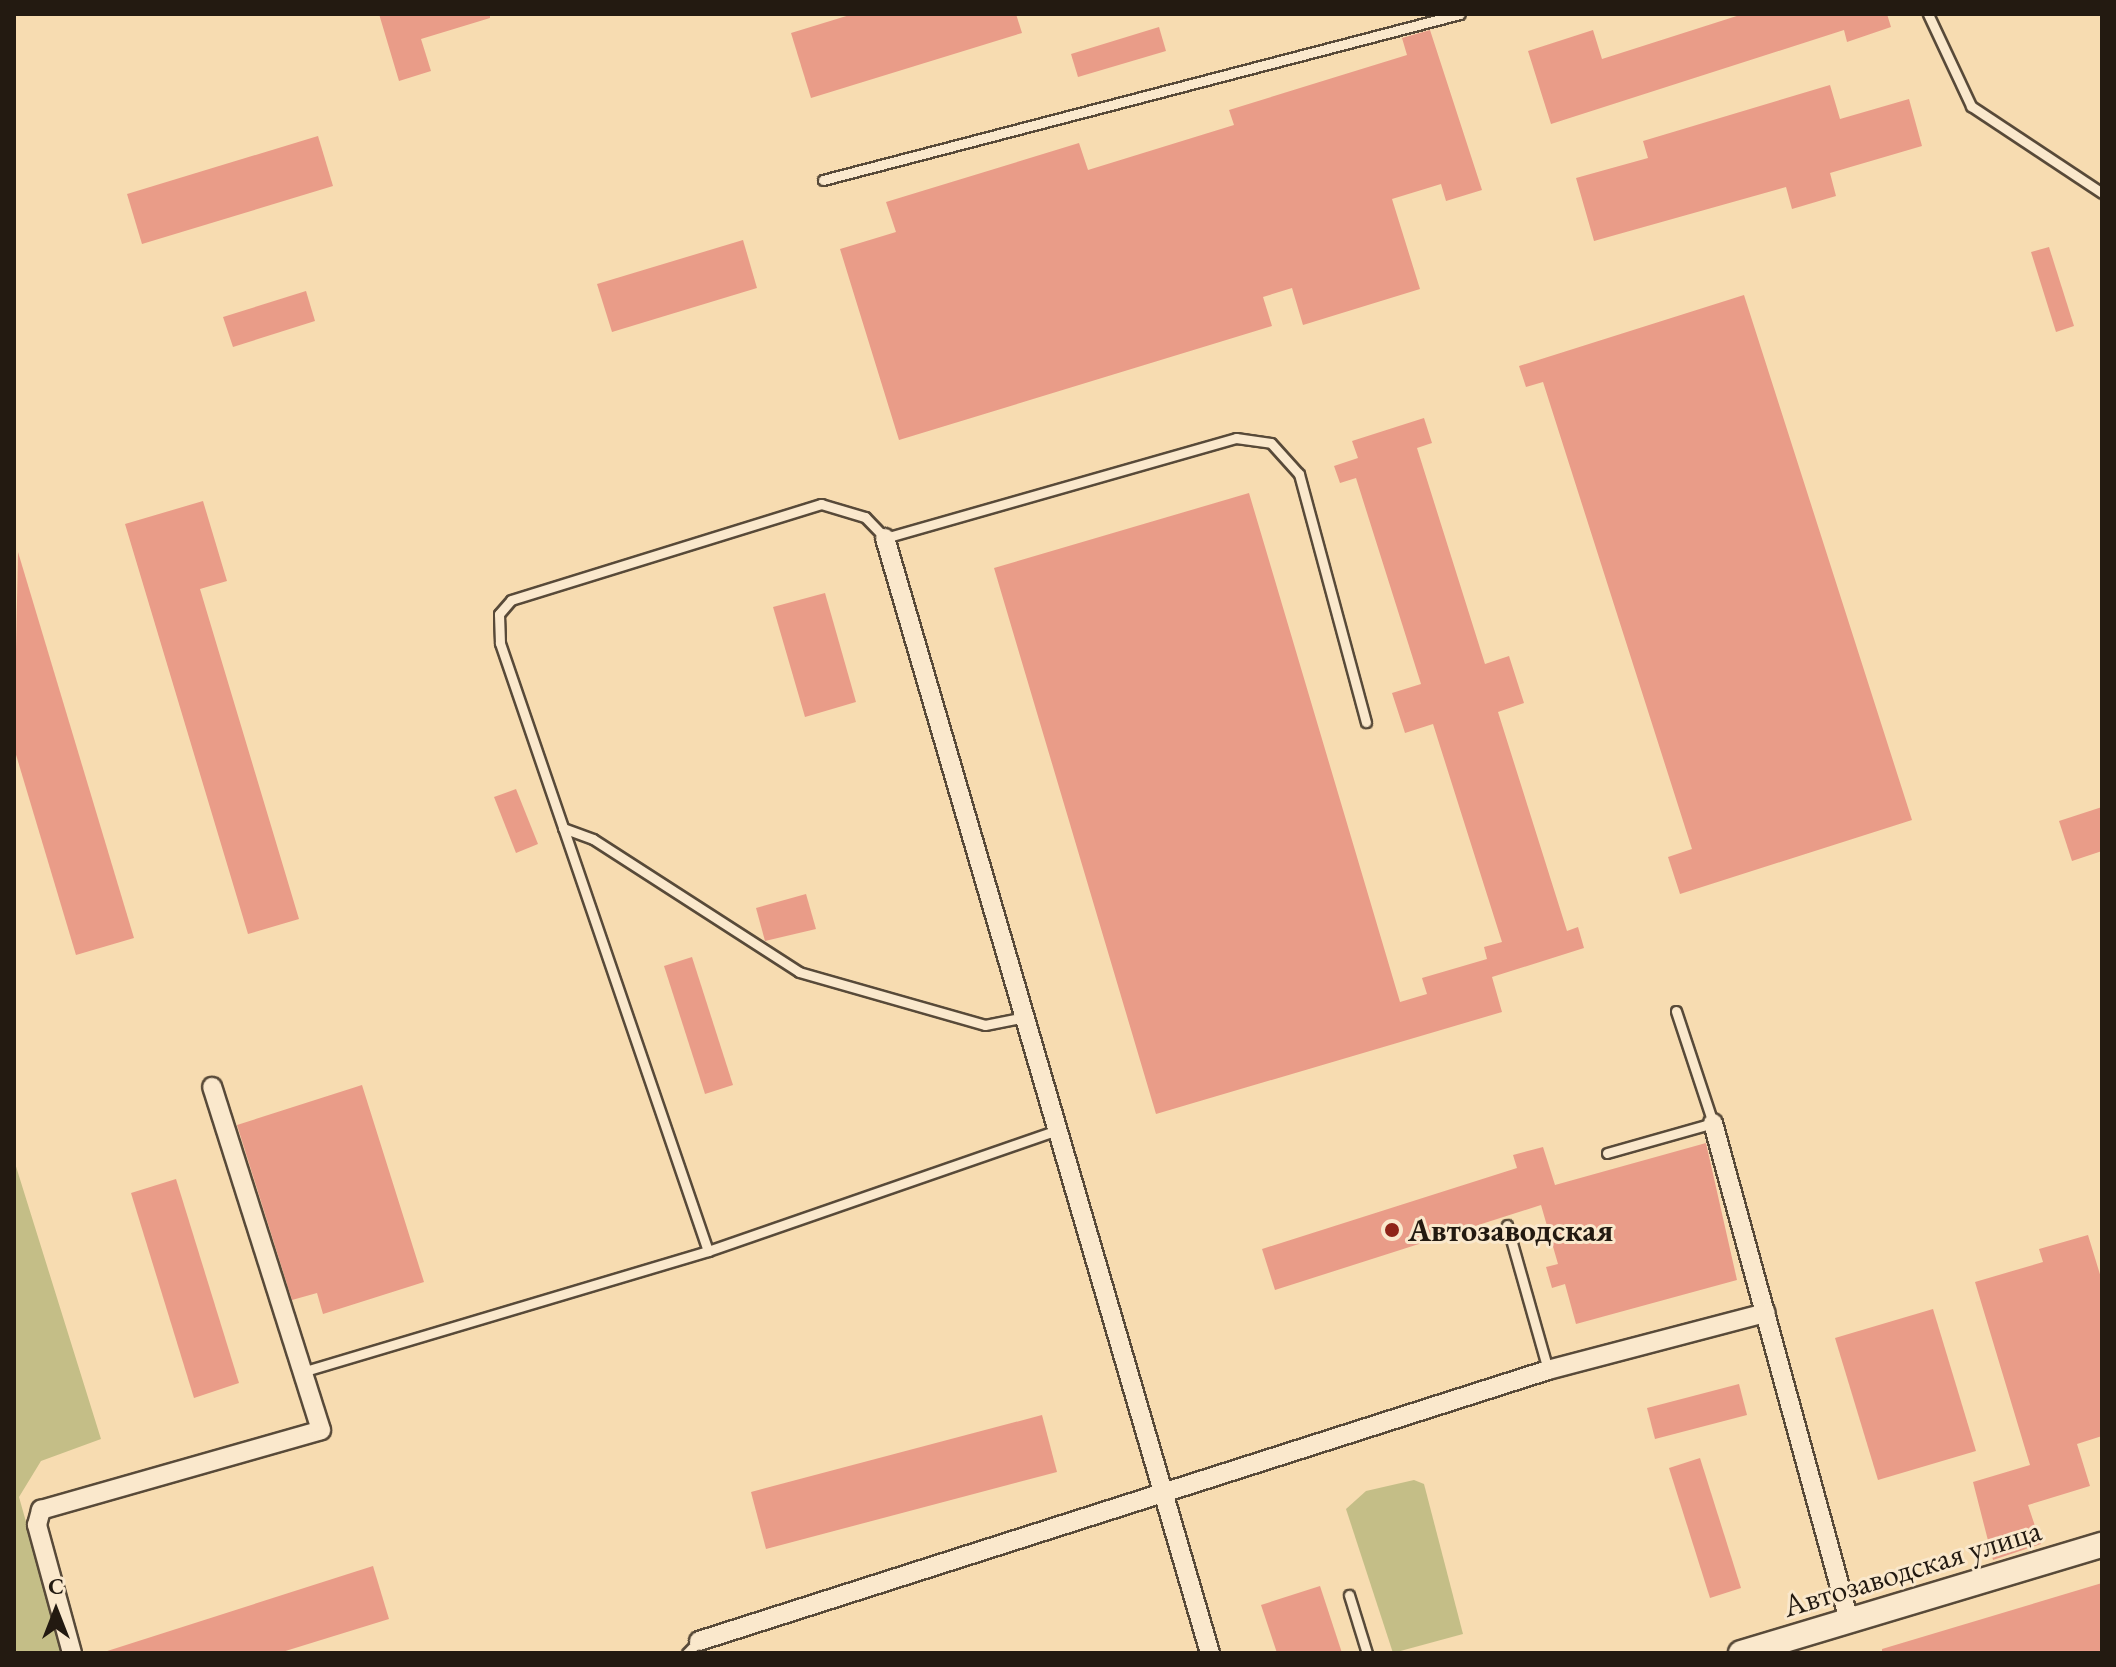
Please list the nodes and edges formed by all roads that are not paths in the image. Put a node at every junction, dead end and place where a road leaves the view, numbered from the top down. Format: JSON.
{"nodes":[{"id":1,"x":1460,"y":14,"type":"edge"},
{"id":2,"x":1928,"y":14,"type":"edge"},
{"id":3,"x":823,"y":180,"type":"dead end"},
{"id":4,"x":2102,"y":193,"type":"edge"},
{"id":5,"x":885,"y":538,"type":"junction"},
{"id":6,"x":1366,"y":722,"type":"dead end"},
{"id":7,"x":563,"y":828,"type":"junction"},
{"id":8,"x":1676,"y":1011,"type":"dead end"},
{"id":9,"x":1025,"y":1017,"type":"junction"},
{"id":10,"x":212,"y":1087,"type":"dead end"},
{"id":11,"x":1713,"y":1123,"type":"junction"},
{"id":12,"x":1057,"y":1130,"type":"junction"},
{"id":13,"x":1607,"y":1153,"type":"dead end"},
{"id":14,"x":1507,"y":1225,"type":"dead end"},
{"id":15,"x":708,"y":1251,"type":"junction"},
{"id":16,"x":1766,"y":1313,"type":"junction"},
{"id":17,"x":1548,"y":1370,"type":"junction"},
{"id":18,"x":302,"y":1372,"type":"junction"},
{"id":19,"x":1160,"y":1491,"type":"junction"},
{"id":20,"x":2102,"y":1545,"type":"edge"},
{"id":21,"x":1349,"y":1595,"type":"dead end"},
{"id":22,"x":1849,"y":1620,"type":"junction"},
{"id":23,"x":693,"y":1647,"type":"edge"},
{"id":24,"x":72,"y":1653,"type":"edge"},
{"id":25,"x":1210,"y":1653,"type":"edge"},
{"id":26,"x":1367,"y":1653,"type":"edge"},
{"id":27,"x":1741,"y":1653,"type":"edge"}],
"edges":[{"from":1,"to":3,"type":"lane"},
{"from":2,"to":4,"type":"lane"},
{"from":5,"to":6,"type":"lane"},
{"from":5,"to":7,"type":"lane"},
{"from":5,"to":9,"type":"street"},
{"from":7,"to":9,"type":"lane"},
{"from":7,"to":15,"type":"lane"},
{"from":8,"to":11,"type":"lane"},
{"from":9,"to":12,"type":"street"},
{"from":10,"to":18,"type":"street"},
{"from":11,"to":13,"type":"lane"},
{"from":11,"to":16,"type":"street"},
{"from":12,"to":15,"type":"lane"},
{"from":12,"to":19,"type":"street"},
{"from":14,"to":17,"type":"lane"},
{"from":15,"to":18,"type":"lane"},
{"from":16,"to":17,"type":"street"},
{"from":16,"to":22,"type":"street"},
{"from":17,"to":19,"type":"street"},
{"from":18,"to":24,"type":"street"},
{"from":19,"to":23,"type":"street"},
{"from":19,"to":25,"type":"street"},
{"from":20,"to":22,"type":"street","name":"Автозаводская улица"},
{"from":21,"to":26,"type":"lane"},
{"from":22,"to":27,"type":"street","name":"Автозаводская улица"}]}
